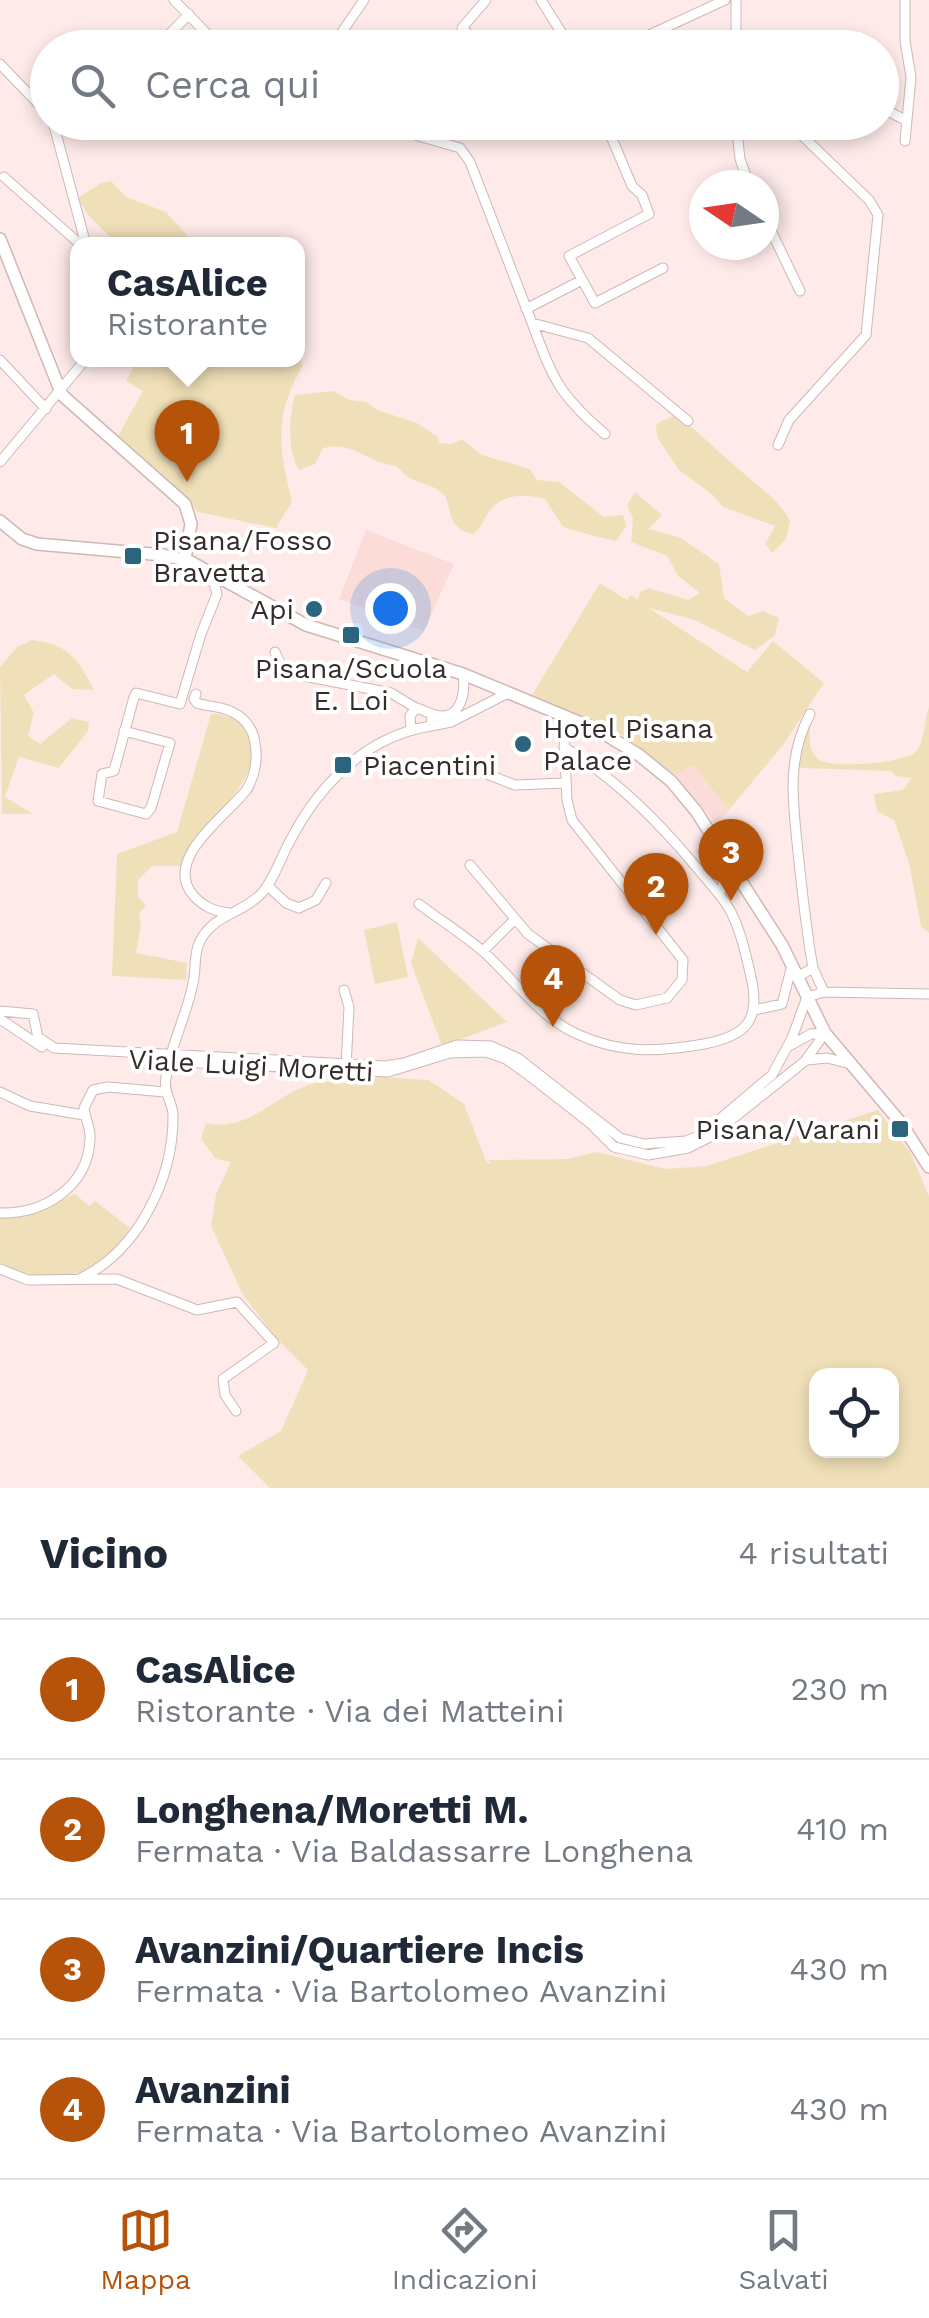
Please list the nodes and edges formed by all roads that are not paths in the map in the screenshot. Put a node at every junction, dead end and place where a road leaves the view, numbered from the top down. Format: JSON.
{"nodes":[{"id":1,"x":174,"y":0,"type":"edge"},
{"id":2,"x":364,"y":0,"type":"edge"},
{"id":3,"x":486,"y":0,"type":"edge"},
{"id":4,"x":541,"y":0,"type":"edge"},
{"id":5,"x":726,"y":0,"type":"edge"},
{"id":6,"x":736,"y":0,"type":"edge"},
{"id":7,"x":905,"y":0,"type":"edge"},
{"id":8,"x":188,"y":14,"type":"junction"},
{"id":9,"x":173,"y":30,"type":"edge"},
{"id":10,"x":204,"y":30,"type":"edge"},
{"id":11,"x":343,"y":30,"type":"edge"},
{"id":12,"x":464,"y":30,"type":"edge"},
{"id":13,"x":560,"y":30,"type":"edge"},
{"id":14,"x":661,"y":30,"type":"edge"},
{"id":15,"x":736,"y":30,"type":"edge"},
{"id":16,"x":0,"y":64,"type":"edge"},
{"id":17,"x":30,"y":95,"type":"edge"},
{"id":18,"x":899,"y":117,"type":"edge"},
{"id":19,"x":907,"y":121,"type":"junction"},
{"id":20,"x":58,"y":140,"type":"edge"},
{"id":21,"x":439,"y":140,"type":"edge"},
{"id":22,"x":612,"y":140,"type":"edge"},
{"id":23,"x":737,"y":140,"type":"edge"},
{"id":24,"x":807,"y":140,"type":"edge"},
{"id":25,"x":905,"y":141,"type":"dead end"},
{"id":26,"x":744,"y":170,"type":"edge"},
{"id":27,"x":4,"y":178,"type":"dead end"},
{"id":28,"x":76,"y":237,"type":"edge"},
{"id":29,"x":82,"y":237,"type":"edge"},
{"id":30,"x":0,"y":239,"type":"edge"},
{"id":31,"x":779,"y":247,"type":"edge"},
{"id":32,"x":663,"y":268,"type":"dead end"},
{"id":33,"x":582,"y":280,"type":"junction"},
{"id":34,"x":800,"y":291,"type":"dead end"},
{"id":35,"x":526,"y":308,"type":"junction"},
{"id":36,"x":532,"y":323,"type":"junction"},
{"id":37,"x":0,"y":360,"type":"edge"},
{"id":38,"x":80,"y":367,"type":"edge"},
{"id":39,"x":60,"y":392,"type":"junction"},
{"id":40,"x":46,"y":409,"type":"junction"},
{"id":41,"x":688,"y":420,"type":"dead end"},
{"id":42,"x":605,"y":434,"type":"dead end"},
{"id":43,"x":778,"y":445,"type":"dead end"},
{"id":44,"x":0,"y":462,"type":"edge"},
{"id":45,"x":0,"y":522,"type":"edge"},
{"id":46,"x":187,"y":560,"type":"junction"},
{"id":47,"x":275,"y":652,"type":"dead end"},
{"id":48,"x":464,"y":674,"type":"junction"},
{"id":49,"x":508,"y":692,"type":"junction"},
{"id":50,"x":196,"y":694,"type":"dead end"},
{"id":51,"x":464,"y":699,"type":"junction"},
{"id":52,"x":416,"y":708,"type":"junction"},
{"id":53,"x":474,"y":708,"type":"junction"},
{"id":54,"x":432,"y":714,"type":"junction"},
{"id":55,"x":810,"y":714,"type":"dead end"},
{"id":56,"x":562,"y":715,"type":"junction"},
{"id":57,"x":430,"y":726,"type":"junction"},
{"id":58,"x":411,"y":729,"type":"junction"},
{"id":59,"x":124,"y":731,"type":"junction"},
{"id":60,"x":564,"y":748,"type":"junction"},
{"id":61,"x":446,"y":763,"type":"dead end"},
{"id":62,"x":565,"y":783,"type":"junction"},
{"id":63,"x":730,"y":864,"type":"junction"},
{"id":64,"x":470,"y":865,"type":"dead end"},
{"id":65,"x":326,"y":883,"type":"dead end"},
{"id":66,"x":268,"y":886,"type":"junction"},
{"id":67,"x":720,"y":893,"type":"junction"},
{"id":68,"x":419,"y":904,"type":"dead end"},
{"id":69,"x":204,"y":906,"type":"junction"},
{"id":70,"x":232,"y":913,"type":"junction"},
{"id":71,"x":514,"y":920,"type":"junction"},
{"id":72,"x":204,"y":934,"type":"junction"},
{"id":73,"x":483,"y":951,"type":"junction"},
{"id":74,"x":814,"y":968,"type":"junction"},
{"id":75,"x":795,"y":971,"type":"junction"},
{"id":76,"x":344,"y":990,"type":"dead end"},
{"id":77,"x":824,"y":992,"type":"junction"},
{"id":78,"x":929,"y":994,"type":"edge"},
{"id":79,"x":806,"y":997,"type":"junction"},
{"id":80,"x":754,"y":1010,"type":"junction"},
{"id":81,"x":19,"y":1012,"type":"junction"},
{"id":82,"x":0,"y":1015,"type":"edge"},
{"id":83,"x":12,"y":1026,"type":"junction"},
{"id":84,"x":34,"y":1026,"type":"junction"},
{"id":85,"x":825,"y":1033,"type":"junction"},
{"id":86,"x":27,"y":1036,"type":"junction"},
{"id":87,"x":786,"y":1051,"type":"junction"},
{"id":88,"x":170,"y":1059,"type":"junction"},
{"id":89,"x":805,"y":1061,"type":"junction"},
{"id":90,"x":851,"y":1064,"type":"junction"},
{"id":91,"x":346,"y":1068,"type":"junction"},
{"id":92,"x":0,"y":1092,"type":"edge"},
{"id":93,"x":166,"y":1092,"type":"junction"},
{"id":94,"x":84,"y":1115,"type":"junction"},
{"id":95,"x":666,"y":1143,"type":"junction"},
{"id":96,"x":612,"y":1146,"type":"junction"},
{"id":97,"x":929,"y":1168,"type":"edge"},
{"id":98,"x":0,"y":1212,"type":"edge"},
{"id":99,"x":0,"y":1268,"type":"edge"},
{"id":100,"x":81,"y":1278,"type":"junction"},
{"id":101,"x":236,"y":1411,"type":"dead end"}],
"edges":[{"from":1,"to":8,"type":"street"},
{"from":2,"to":11,"type":"street"},
{"from":3,"to":12,"type":"street"},
{"from":4,"to":13,"type":"street"},
{"from":5,"to":14,"type":"street"},
{"from":6,"to":15,"type":"street"},
{"from":7,"to":19,"type":"street"},
{"from":8,"to":9,"type":"street"},
{"from":8,"to":10,"type":"street"},
{"from":16,"to":17,"type":"street"},
{"from":18,"to":19,"type":"street"},
{"from":19,"to":25,"type":"street"},
{"from":20,"to":29,"type":"street"},
{"from":21,"to":35,"type":"street"},
{"from":22,"to":33,"type":"street"},
{"from":23,"to":26,"type":"street"},
{"from":24,"to":43,"type":"street"},
{"from":27,"to":28,"type":"street"},
{"from":30,"to":39,"type":"main road"},
{"from":31,"to":34,"type":"street"},
{"from":32,"to":33,"type":"street"},
{"from":33,"to":35,"type":"street"},
{"from":35,"to":36,"type":"street"},
{"from":36,"to":41,"type":"street"},
{"from":36,"to":42,"type":"street"},
{"from":37,"to":40,"type":"street"},
{"from":38,"to":39,"type":"street"},
{"from":39,"to":40,"type":"street"},
{"from":39,"to":46,"type":"main road"},
{"from":40,"to":44,"type":"street"},
{"from":45,"to":46,"type":"main road"},
{"from":46,"to":48,"type":"main road"},
{"from":46,"to":59,"type":"street"},
{"from":47,"to":52,"type":"street"},
{"from":48,"to":49,"type":"main road"},
{"from":48,"to":51,"type":"street"},
{"from":49,"to":53,"type":"street"},
{"from":49,"to":56,"type":"main road"},
{"from":50,"to":69,"type":"street"},
{"from":51,"to":53,"type":"street"},
{"from":51,"to":54,"type":"street"},
{"from":52,"to":54,"type":"street"},
{"from":52,"to":58,"type":"street"},
{"from":53,"to":57,"type":"street"},
{"from":54,"to":57,"type":"street"},
{"from":55,"to":74,"type":"street"},
{"from":56,"to":60,"type":"street"},
{"from":56,"to":63,"type":"main road"},
{"from":57,"to":58,"type":"street"},
{"from":58,"to":66,"type":"street"},
{"from":59,"to":59,"type":"street"},
{"from":60,"to":62,"type":"street"},
{"from":60,"to":67,"type":"street"},
{"from":61,"to":62,"type":"street"},
{"from":62,"to":71,"type":"street"},
{"from":63,"to":67,"type":"street"},
{"from":63,"to":75,"type":"main road"},
{"from":64,"to":71,"type":"street"},
{"from":65,"to":66,"type":"street"},
{"from":66,"to":70,"type":"street"},
{"from":67,"to":80,"type":"street"},
{"from":68,"to":73,"type":"street"},
{"from":69,"to":70,"type":"street"},
{"from":69,"to":72,"type":"street"},
{"from":70,"to":72,"type":"street"},
{"from":71,"to":73,"type":"street"},
{"from":72,"to":88,"type":"street"},
{"from":73,"to":80,"type":"street"},
{"from":74,"to":75,"type":"street"},
{"from":74,"to":77,"type":"street"},
{"from":75,"to":79,"type":"main road"},
{"from":75,"to":80,"type":"street"},
{"from":76,"to":91,"type":"street"},
{"from":77,"to":78,"type":"street"},
{"from":77,"to":79,"type":"street"},
{"from":79,"to":85,"type":"main road"},
{"from":79,"to":87,"type":"street","name":"Viale Luigi Moretti"},
{"from":81,"to":82,"type":"street","name":"Viale Luigi Moretti"},
{"from":81,"to":83,"type":"street"},
{"from":81,"to":84,"type":"street","name":"Viale Luigi Moretti"},
{"from":82,"to":83,"type":"street","name":"Viale Luigi Moretti"},
{"from":83,"to":86,"type":"street","name":"Viale Luigi Moretti"},
{"from":84,"to":86,"type":"street"},
{"from":84,"to":88,"type":"street","name":"Viale Luigi Moretti"},
{"from":85,"to":87,"type":"street","name":"Viale Luigi Moretti"},
{"from":85,"to":89,"type":"street"},
{"from":85,"to":90,"type":"main road"},
{"from":86,"to":88,"type":"street","name":"Viale Luigi Moretti"},
{"from":87,"to":95,"type":"street","name":"Viale Luigi Moretti"},
{"from":88,"to":91,"type":"street","name":"Viale Luigi Moretti"},
{"from":88,"to":93,"type":"street"},
{"from":89,"to":90,"type":"street"},
{"from":89,"to":96,"type":"street"},
{"from":90,"to":97,"type":"main road"},
{"from":91,"to":95,"type":"street","name":"Viale Luigi Moretti"},
{"from":91,"to":96,"type":"street","name":"Viale Luigi Moretti"},
{"from":92,"to":94,"type":"street"},
{"from":93,"to":94,"type":"street"},
{"from":93,"to":100,"type":"street"},
{"from":94,"to":98,"type":"street"},
{"from":95,"to":96,"type":"street"},
{"from":99,"to":100,"type":"street"},
{"from":100,"to":101,"type":"street"}]}
